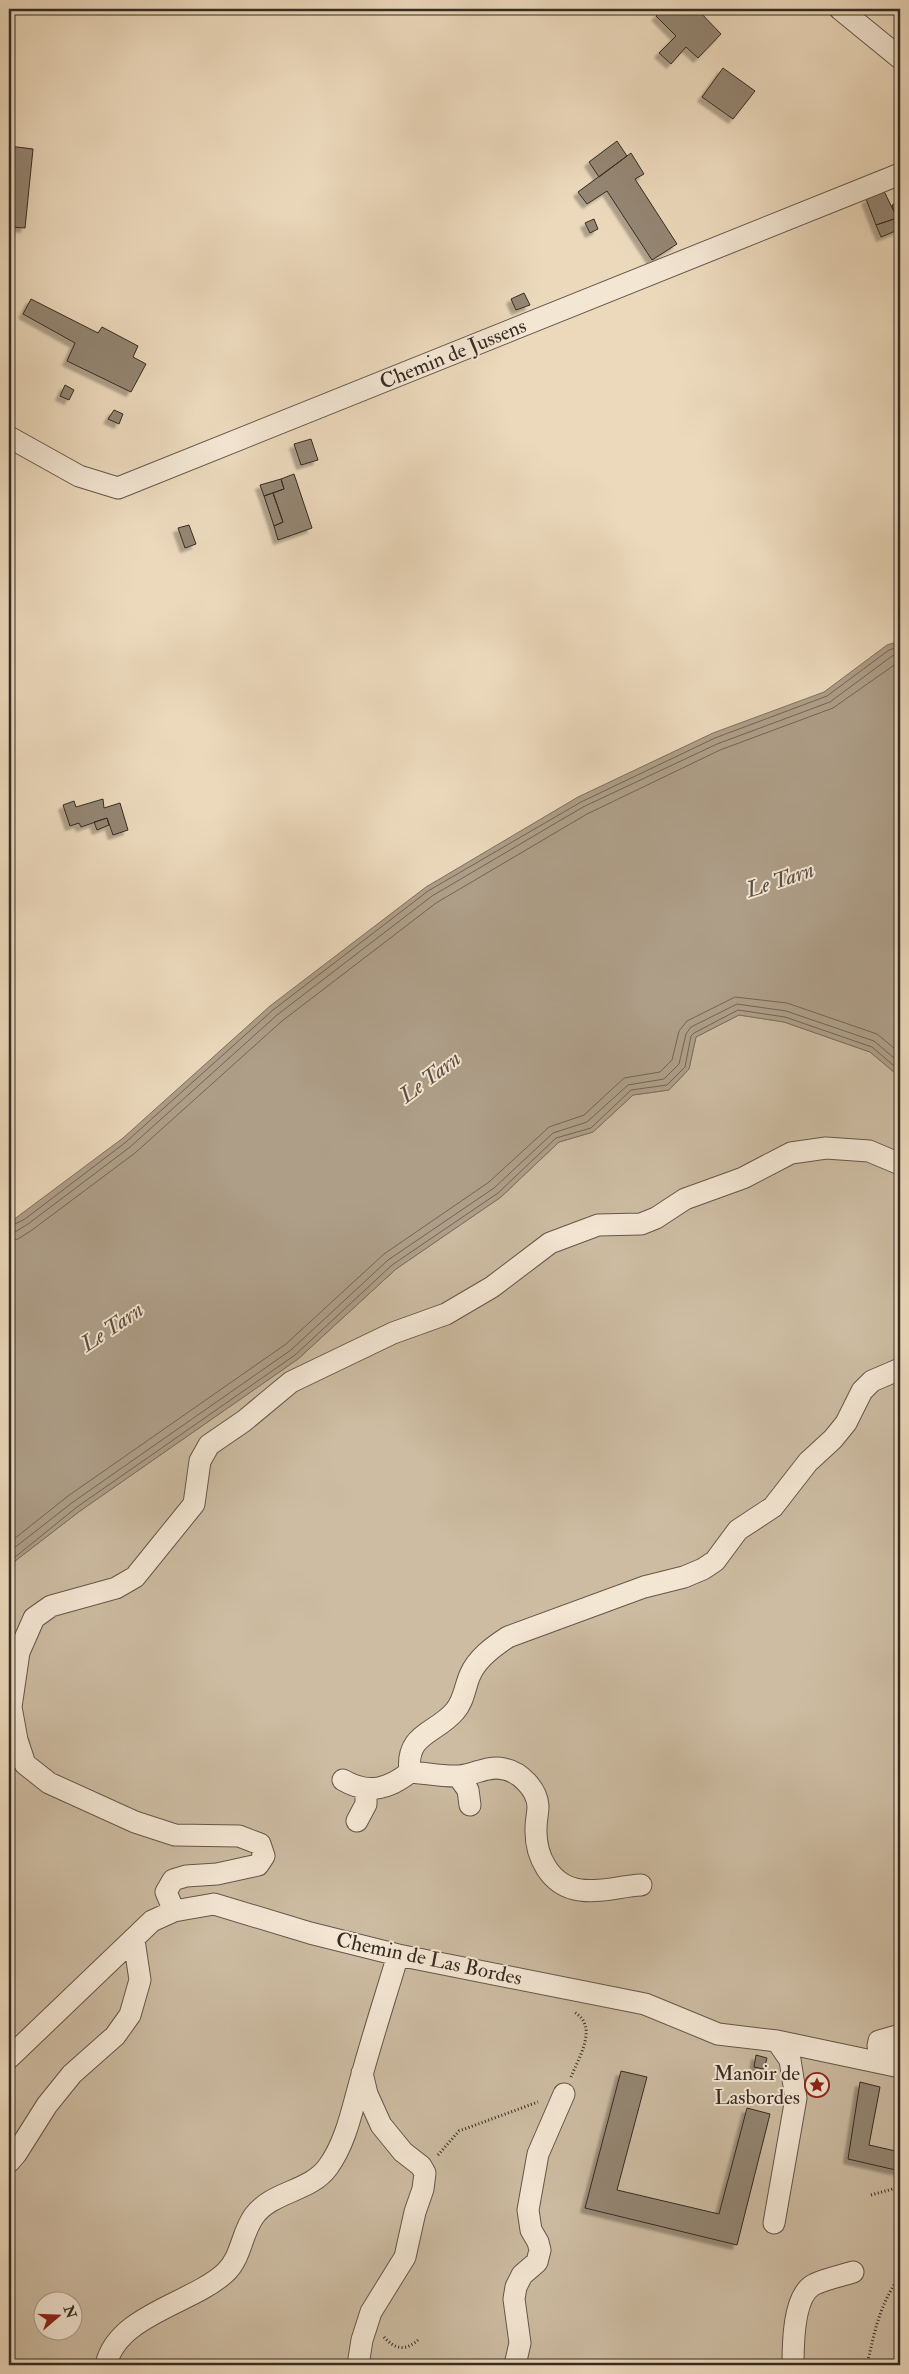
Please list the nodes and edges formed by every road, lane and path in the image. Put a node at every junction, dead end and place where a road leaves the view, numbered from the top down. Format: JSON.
{"nodes":[{"id":1,"x":840,"y":9,"type":"edge"},
{"id":2,"x":900,"y":58,"type":"edge"},
{"id":3,"x":900,"y":174,"type":"edge"},
{"id":4,"x":9,"y":437,"type":"edge"},
{"id":5,"x":900,"y":1164,"type":"edge"},
{"id":6,"x":900,"y":1369,"type":"edge"},
{"id":7,"x":410,"y":1772,"type":"junction"},
{"id":8,"x":458,"y":1776,"type":"junction"},
{"id":9,"x":343,"y":1780,"type":"dead end"},
{"id":10,"x":366,"y":1789,"type":"junction"},
{"id":11,"x":470,"y":1804,"type":"dead end"},
{"id":12,"x":357,"y":1821,"type":"dead end"},
{"id":13,"x":641,"y":1885,"type":"dead end"},
{"id":14,"x":174,"y":1911,"type":"junction"},
{"id":15,"x":134,"y":1940,"type":"junction"},
{"id":16,"x":398,"y":1955,"type":"junction"},
{"id":17,"x":569,"y":2010,"type":"dead end"},
{"id":18,"x":900,"y":2035,"type":"edge"},
{"id":19,"x":778,"y":2041,"type":"junction"},
{"id":20,"x":900,"y":2054,"type":"edge"},
{"id":21,"x":9,"y":2058,"type":"edge"},
{"id":22,"x":900,"y":2067,"type":"edge"},
{"id":23,"x":362,"y":2073,"type":"junction"},
{"id":24,"x":564,"y":2094,"type":"junction"},
{"id":25,"x":9,"y":2162,"type":"edge"},
{"id":26,"x":425,"y":2173,"type":"junction"},
{"id":27,"x":900,"y":2188,"type":"edge"},
{"id":28,"x":871,"y":2195,"type":"dead end"},
{"id":29,"x":774,"y":2224,"type":"dead end"},
{"id":30,"x":853,"y":2272,"type":"dead end"},
{"id":31,"x":900,"y":2276,"type":"edge"},
{"id":32,"x":371,"y":2312,"type":"junction"},
{"id":33,"x":419,"y":2339,"type":"dead end"},
{"id":34,"x":106,"y":2365,"type":"edge"},
{"id":35,"x":358,"y":2365,"type":"edge"},
{"id":36,"x":515,"y":2365,"type":"edge"},
{"id":37,"x":793,"y":2365,"type":"edge"},
{"id":38,"x":867,"y":2365,"type":"edge"}],
"edges":[{"from":1,"to":2,"type":"street"},
{"from":3,"to":4,"type":"street","name":"Chemin de Jussens"},
{"from":5,"to":14,"type":"street"},
{"from":6,"to":7,"type":"street"},
{"from":7,"to":8,"type":"street"},
{"from":7,"to":10,"type":"street"},
{"from":8,"to":11,"type":"street"},
{"from":8,"to":13,"type":"street"},
{"from":9,"to":10,"type":"street"},
{"from":10,"to":12,"type":"street"},
{"from":14,"to":15,"type":"street","name":"Chemin de Las Bordes"},
{"from":14,"to":16,"type":"street","name":"Chemin de Las Bordes"},
{"from":15,"to":21,"type":"street","name":"Chemin de Las Bordes"},
{"from":15,"to":25,"type":"street"},
{"from":16,"to":19,"type":"street","name":"Chemin de Las Bordes"},
{"from":16,"to":23,"type":"street"},
{"from":17,"to":24,"type":"path"},
{"from":18,"to":20,"type":"street"},
{"from":19,"to":22,"type":"street","name":"Chemin de Las Bordes"},
{"from":19,"to":29,"type":"street"},
{"from":23,"to":26,"type":"street"},
{"from":23,"to":34,"type":"street"},
{"from":24,"to":26,"type":"path"},
{"from":24,"to":36,"type":"street"},
{"from":26,"to":32,"type":"street"},
{"from":27,"to":28,"type":"path"},
{"from":30,"to":37,"type":"street"},
{"from":31,"to":38,"type":"path"},
{"from":32,"to":33,"type":"path"},
{"from":32,"to":35,"type":"street"}]}
